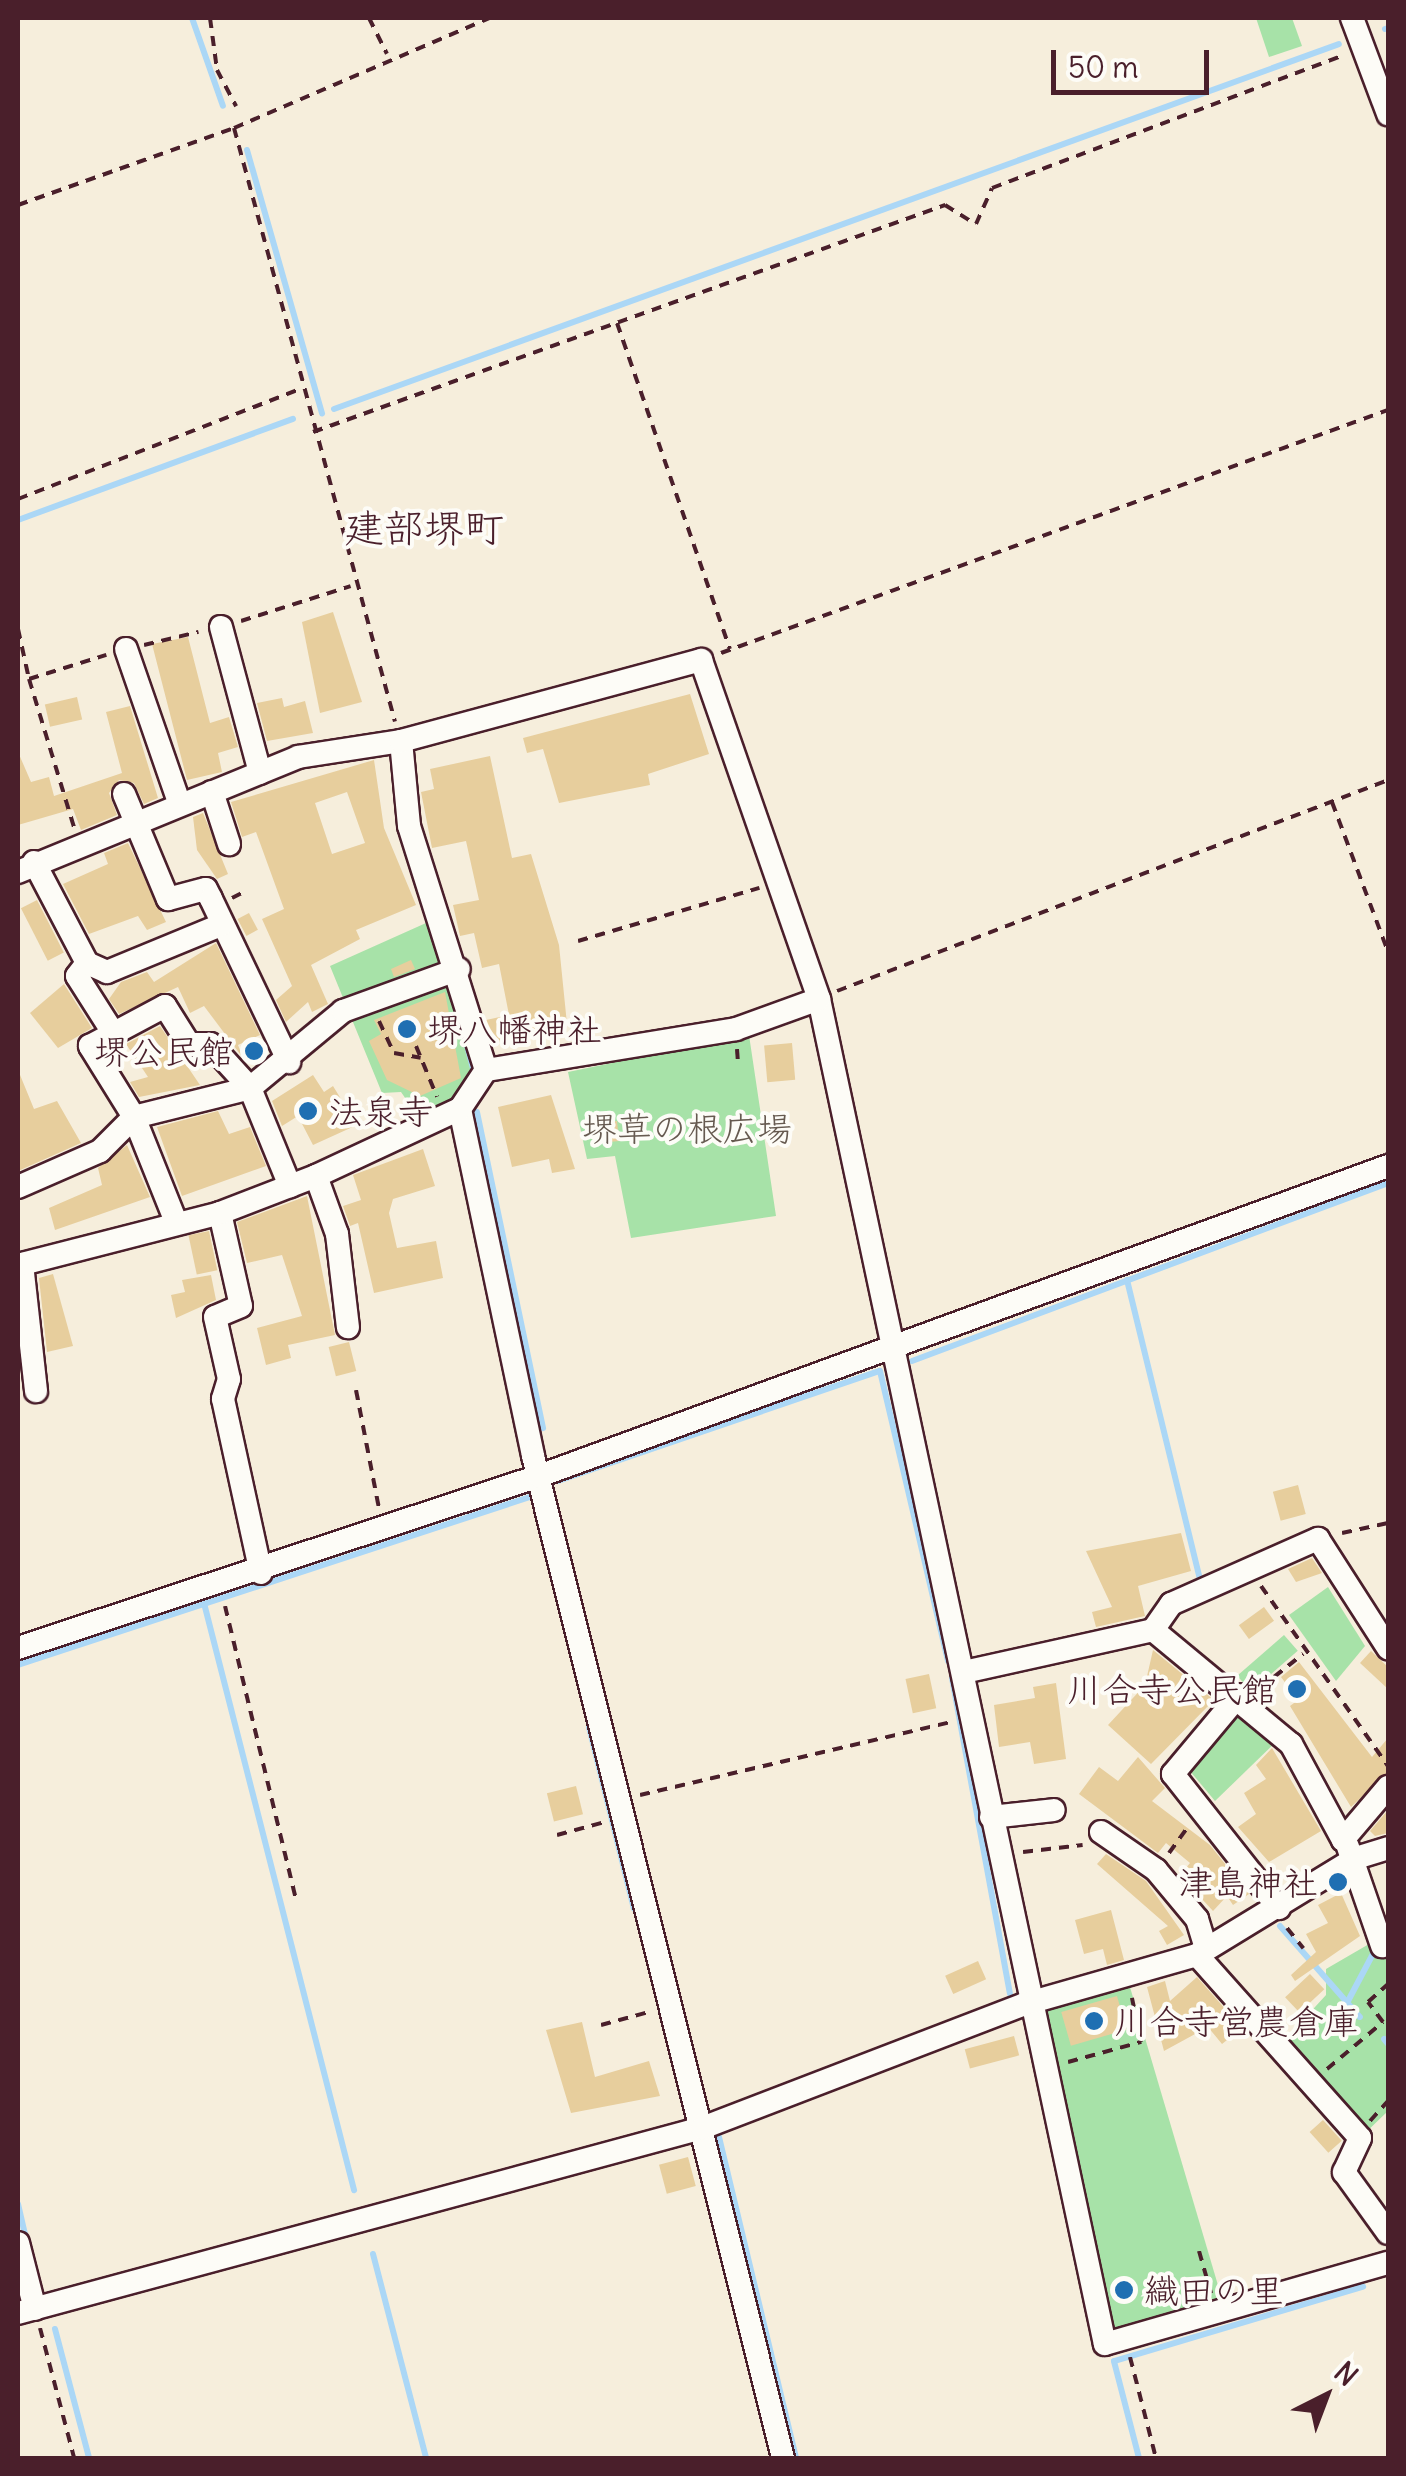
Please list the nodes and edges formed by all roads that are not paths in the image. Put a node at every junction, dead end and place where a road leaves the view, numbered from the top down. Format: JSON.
{"nodes":[{"id":1,"x":1352,"y":18,"type":"edge"},
{"id":2,"x":1388,"y":114,"type":"edge"},
{"id":3,"x":222,"y":627,"type":"road end"},
{"id":4,"x":126,"y":649,"type":"road end"},
{"id":5,"x":401,"y":741,"type":"junction"},
{"id":6,"x":260,"y":773,"type":"junction"},
{"id":7,"x":212,"y":792,"type":"junction"},
{"id":8,"x":124,"y":794,"type":"dead end"},
{"id":9,"x":178,"y":802,"type":"junction"},
{"id":10,"x":131,"y":826,"type":"junction"},
{"id":11,"x":229,"y":844,"type":"dead end"},
{"id":12,"x":26,"y":867,"type":"edge"},
{"id":13,"x":221,"y":924,"type":"junction"},
{"id":14,"x":87,"y":964,"type":"junction"},
{"id":15,"x":460,"y":969,"type":"junction"},
{"id":16,"x":819,"y":998,"type":"junction"},
{"id":17,"x":112,"y":1031,"type":"junction"},
{"id":18,"x":288,"y":1062,"type":"junction"},
{"id":19,"x":486,"y":1070,"type":"junction"},
{"id":20,"x":250,"y":1088,"type":"junction"},
{"id":21,"x":453,"y":1112,"type":"junction"},
{"id":22,"x":134,"y":1117,"type":"junction"},
{"id":23,"x":1388,"y":1166,"type":"edge"},
{"id":24,"x":316,"y":1176,"type":"junction"},
{"id":25,"x":290,"y":1186,"type":"junction"},
{"id":26,"x":18,"y":1187,"type":"edge"},
{"id":27,"x":220,"y":1213,"type":"junction"},
{"id":28,"x":176,"y":1222,"type":"junction"},
{"id":29,"x":20,"y":1265,"type":"edge"},
{"id":30,"x":348,"y":1326,"type":"dead end"},
{"id":31,"x":889,"y":1348,"type":"junction"},
{"id":32,"x":36,"y":1391,"type":"dead end"},
{"id":33,"x":539,"y":1476,"type":"junction"},
{"id":34,"x":261,"y":1573,"type":"junction"},
{"id":35,"x":1153,"y":1630,"type":"junction"},
{"id":36,"x":18,"y":1648,"type":"edge"},
{"id":37,"x":1388,"y":1648,"type":"edge"},
{"id":38,"x":964,"y":1672,"type":"junction"},
{"id":39,"x":1242,"y":1697,"type":"junction"},
{"id":40,"x":1388,"y":1787,"type":"edge"},
{"id":41,"x":1054,"y":1810,"type":"dead end"},
{"id":42,"x":990,"y":1817,"type":"junction"},
{"id":43,"x":1093,"y":1838,"type":"road end"},
{"id":44,"x":1388,"y":1848,"type":"edge"},
{"id":45,"x":1350,"y":1849,"type":"junction"},
{"id":46,"x":1277,"y":1910,"type":"junction"},
{"id":47,"x":1382,"y":1946,"type":"dead end"},
{"id":48,"x":1202,"y":1952,"type":"junction"},
{"id":49,"x":1025,"y":2004,"type":"junction"},
{"id":50,"x":702,"y":2128,"type":"junction"},
{"id":51,"x":1388,"y":2234,"type":"edge"},
{"id":52,"x":18,"y":2244,"type":"edge"},
{"id":53,"x":1388,"y":2263,"type":"edge"},
{"id":54,"x":26,"y":2311,"type":"edge"},
{"id":55,"x":783,"y":2458,"type":"edge"}],
"edges":[{"from":1,"to":2,"type":"street"},
{"from":3,"to":6,"type":"street"},
{"from":4,"to":9,"type":"street"},
{"from":5,"to":6,"type":"street"},
{"from":5,"to":15,"type":"street"},
{"from":5,"to":16,"type":"street"},
{"from":6,"to":7,"type":"street"},
{"from":7,"to":9,"type":"street"},
{"from":7,"to":11,"type":"street"},
{"from":8,"to":10,"type":"street"},
{"from":9,"to":10,"type":"street"},
{"from":10,"to":12,"type":"street"},
{"from":10,"to":13,"type":"street"},
{"from":12,"to":14,"type":"street"},
{"from":13,"to":14,"type":"street"},
{"from":13,"to":18,"type":"street"},
{"from":14,"to":17,"type":"street"},
{"from":15,"to":18,"type":"street"},
{"from":15,"to":19,"type":"street"},
{"from":16,"to":19,"type":"street"},
{"from":16,"to":31,"type":"street"},
{"from":17,"to":20,"type":"street"},
{"from":17,"to":22,"type":"street"},
{"from":18,"to":20,"type":"street"},
{"from":19,"to":21,"type":"street"},
{"from":20,"to":22,"type":"street"},
{"from":20,"to":25,"type":"street"},
{"from":21,"to":24,"type":"street"},
{"from":21,"to":33,"type":"street"},
{"from":22,"to":26,"type":"street"},
{"from":22,"to":28,"type":"street"},
{"from":23,"to":31,"type":"street"},
{"from":24,"to":25,"type":"street"},
{"from":24,"to":30,"type":"street"},
{"from":25,"to":27,"type":"street"},
{"from":27,"to":28,"type":"street"},
{"from":27,"to":34,"type":"street"},
{"from":28,"to":29,"type":"street"},
{"from":29,"to":32,"type":"street"},
{"from":31,"to":33,"type":"street"},
{"from":31,"to":38,"type":"street"},
{"from":33,"to":34,"type":"street"},
{"from":33,"to":50,"type":"street"},
{"from":34,"to":36,"type":"street"},
{"from":35,"to":37,"type":"street"},
{"from":35,"to":38,"type":"street"},
{"from":35,"to":39,"type":"street"},
{"from":38,"to":42,"type":"street"},
{"from":39,"to":45,"type":"street"},
{"from":39,"to":46,"type":"street"},
{"from":40,"to":45,"type":"street"},
{"from":41,"to":42,"type":"street"},
{"from":42,"to":49,"type":"street"},
{"from":43,"to":48,"type":"street"},
{"from":44,"to":45,"type":"street"},
{"from":45,"to":46,"type":"street"},
{"from":45,"to":47,"type":"street"},
{"from":46,"to":48,"type":"street"},
{"from":48,"to":49,"type":"street"},
{"from":48,"to":51,"type":"street"},
{"from":49,"to":50,"type":"street"},
{"from":49,"to":53,"type":"street"},
{"from":50,"to":54,"type":"street"},
{"from":50,"to":55,"type":"street"},
{"from":52,"to":54,"type":"street"}]}
